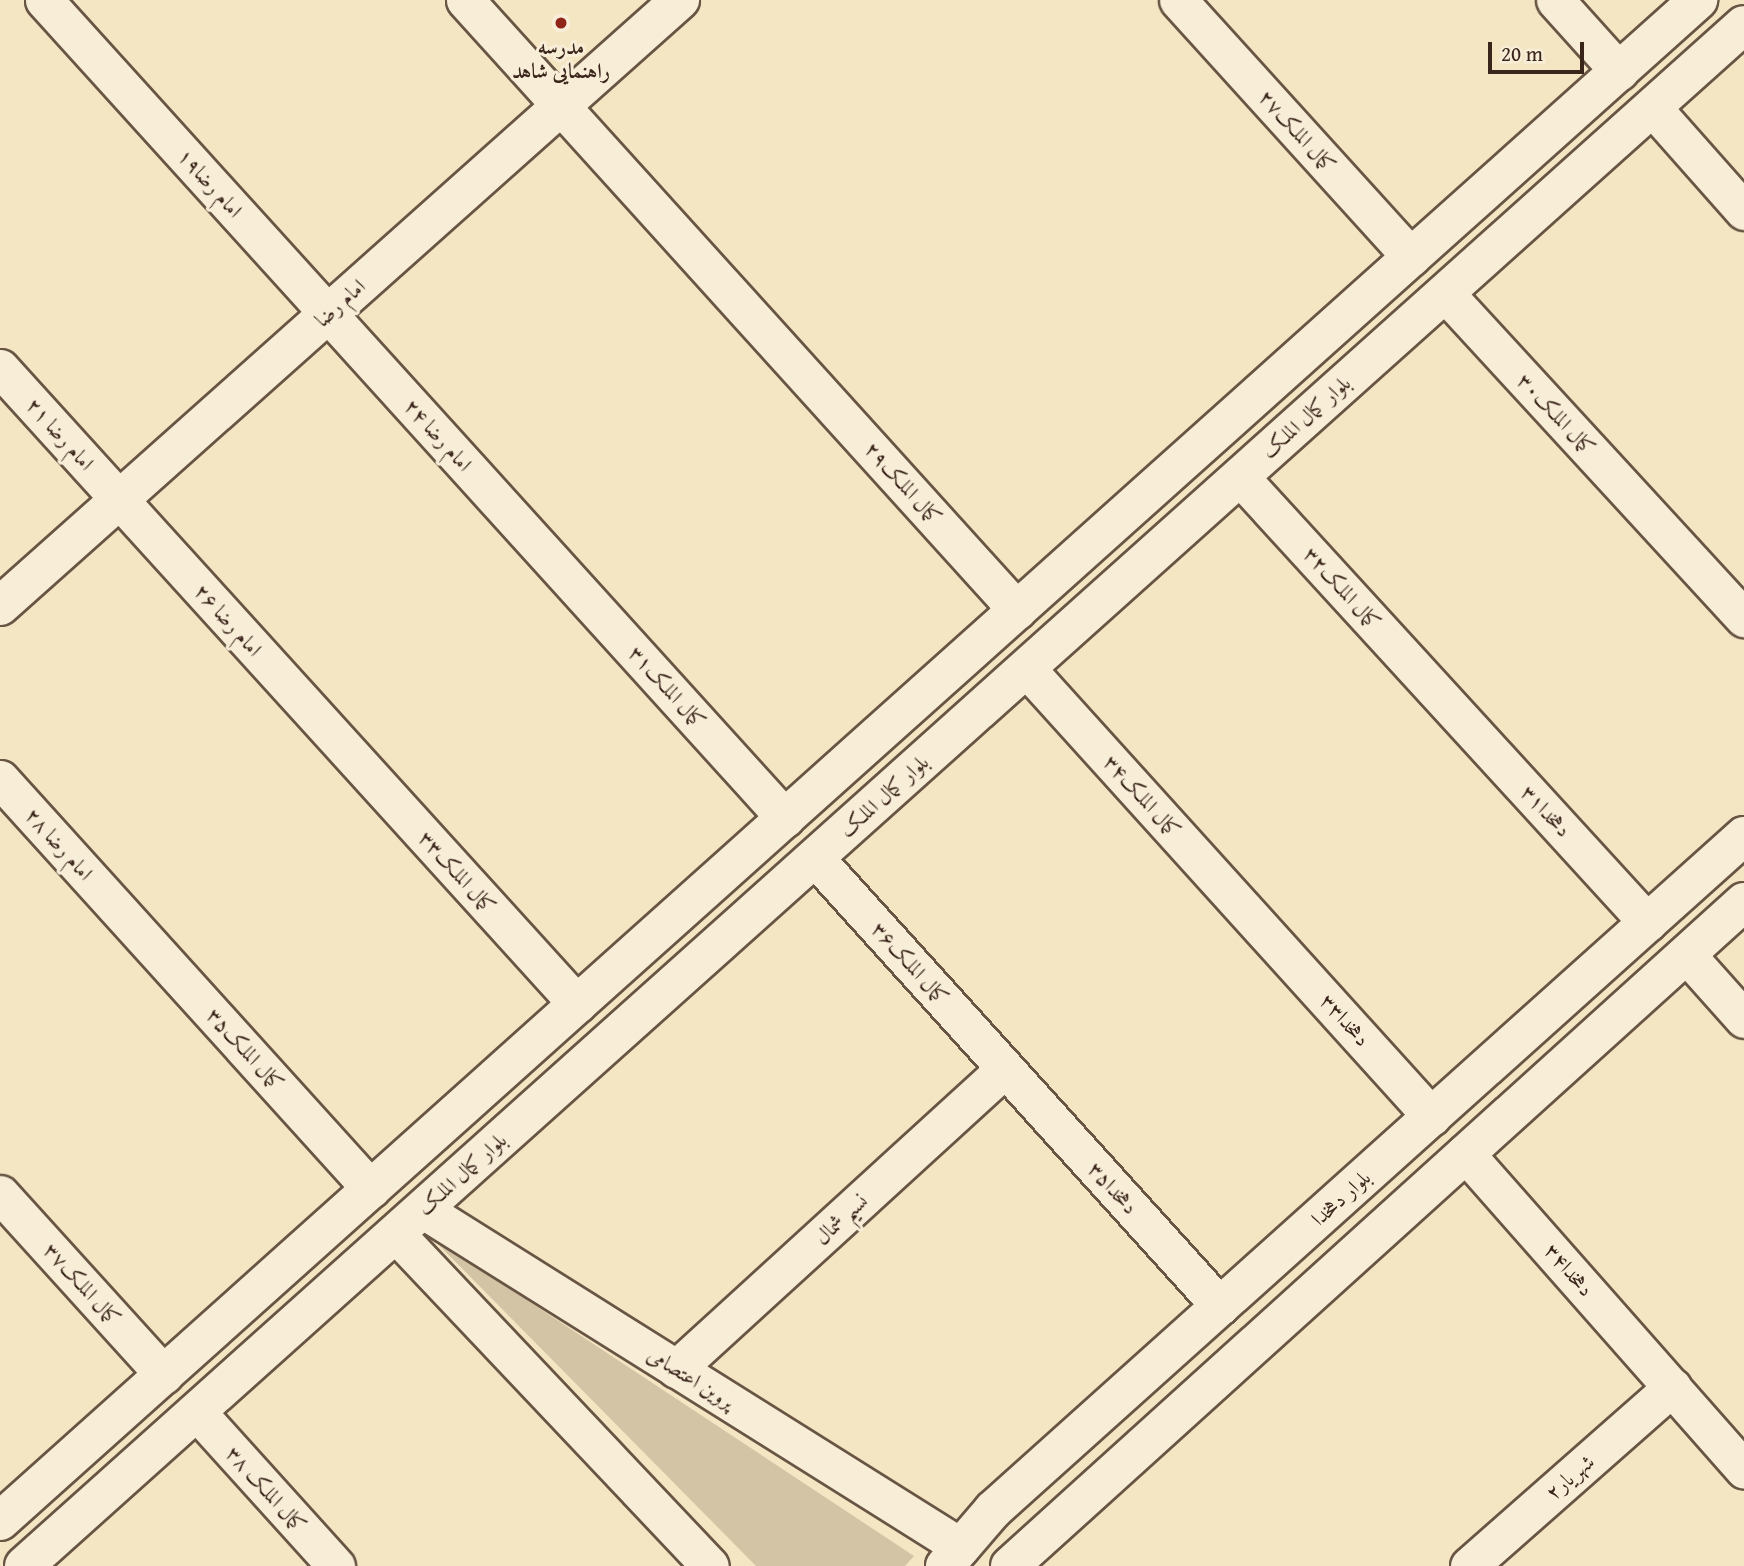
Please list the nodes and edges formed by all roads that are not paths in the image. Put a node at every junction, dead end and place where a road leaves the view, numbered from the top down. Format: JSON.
{"nodes":[{"id":1,"x":44,"y":0,"type":"edge"},
{"id":2,"x":465,"y":0,"type":"edge"},
{"id":3,"x":680,"y":0,"type":"edge"},
{"id":4,"x":1555,"y":0,"type":"edge"},
{"id":5,"x":1698,"y":0,"type":"edge"},
{"id":6,"x":1740,"y":0,"type":"edge"},
{"id":7,"x":1180,"y":2,"type":"edge"},
{"id":8,"x":1744,"y":5,"type":"edge"},
{"id":9,"x":1744,"y":25,"type":"edge"},
{"id":10,"x":1619,"y":71,"type":"junction"},
{"id":11,"x":561,"y":106,"type":"junction"},
{"id":12,"x":1652,"y":107,"type":"junction"},
{"id":13,"x":1744,"y":211,"type":"edge"},
{"id":14,"x":1411,"y":257,"type":"junction"},
{"id":15,"x":1445,"y":293,"type":"junction"},
{"id":16,"x":328,"y":314,"type":"junction"},
{"id":17,"x":0,"y":368,"type":"edge"},
{"id":18,"x":1240,"y":477,"type":"junction"},
{"id":19,"x":120,"y":500,"type":"junction"},
{"id":20,"x":549,"y":557,"type":"joint"},
{"id":21,"x":0,"y":606,"type":"edge"},
{"id":22,"x":1017,"y":610,"type":"junction"},
{"id":23,"x":1744,"y":618,"type":"edge"},
{"id":24,"x":1026,"y":668,"type":"junction"},
{"id":25,"x":1443,"y":700,"type":"joint"},
{"id":26,"x":337,"y":739,"type":"joint"},
{"id":27,"x":0,"y":779,"type":"edge"},
{"id":28,"x":785,"y":818,"type":"junction"},
{"id":29,"x":1744,"y":836,"type":"edge"},
{"id":30,"x":815,"y":858,"type":"junction"},
{"id":31,"x":1744,"y":902,"type":"edge"},
{"id":32,"x":118,"y":910,"type":"joint"},
{"id":33,"x":679,"y":913,"type":"junction"},
{"id":34,"x":1648,"y":923,"type":"junction"},
{"id":35,"x":1258,"y":924,"type":"joint"},
{"id":36,"x":711,"y":950,"type":"junction"},
{"id":37,"x":1686,"y":954,"type":"junction"},
{"id":38,"x":577,"y":1004,"type":"junction"},
{"id":39,"x":1744,"y":1019,"type":"edge"},
{"id":40,"x":1005,"y":1069,"type":"junction"},
{"id":41,"x":1432,"y":1117,"type":"junction"},
{"id":42,"x":1465,"y":1153,"type":"junction"},
{"id":43,"x":371,"y":1189,"type":"junction"},
{"id":44,"x":0,"y":1194,"type":"edge"},
{"id":45,"x":409,"y":1221,"type":"junction"},
{"id":46,"x":1220,"y":1306,"type":"junction"},
{"id":47,"x":676,"y":1369,"type":"junction"},
{"id":48,"x":163,"y":1375,"type":"junction"},
{"id":49,"x":1672,"y":1387,"type":"junction"},
{"id":50,"x":197,"y":1411,"type":"junction"},
{"id":51,"x":1744,"y":1469,"type":"edge"},
{"id":52,"x":0,"y":1521,"type":"edge"},
{"id":53,"x":953,"y":1557,"type":"edge"},
{"id":54,"x":24,"y":1566,"type":"edge"},
{"id":55,"x":336,"y":1566,"type":"edge"},
{"id":56,"x":710,"y":1566,"type":"edge"},
{"id":57,"x":1010,"y":1566,"type":"edge"},
{"id":58,"x":1469,"y":1566,"type":"edge"}],
"edges":[{"from":1,"to":16,"type":"street","name":"امام رضا۱۹"},
{"from":2,"to":11,"type":"street","name":"کمال الملک۲۹"},
{"from":3,"to":11,"type":"street","name":"امام رضا"},
{"from":4,"to":10,"type":"street"},
{"from":5,"to":10,"type":"street"},
{"from":6,"to":8,"type":"street"},
{"from":7,"to":14,"type":"street","name":"کمال الملک۲۷"},
{"from":9,"to":12,"type":"street","name":"بلوار کمال الملک"},
{"from":10,"to":14,"type":"street"},
{"from":11,"to":16,"type":"street","name":"امام رضا"},
{"from":11,"to":22,"type":"street","name":"کمال الملک۲۹"},
{"from":12,"to":13,"type":"street"},
{"from":12,"to":15,"type":"street","name":"بلوار کمال الملک"},
{"from":14,"to":22,"type":"street"},
{"from":15,"to":18,"type":"street","name":"بلوار کمال الملک"},
{"from":15,"to":23,"type":"street","name":"کمال الملک۳۰"},
{"from":16,"to":19,"type":"street","name":"امام رضا"},
{"from":16,"to":20,"type":"street","name":"امام رضا ۲۴"},
{"from":17,"to":19,"type":"street","name":"امام رضا ۲۱"},
{"from":18,"to":24,"type":"street","name":"بلوار کمال الملک"},
{"from":18,"to":25,"type":"street","name":"کمال الملک۳۲"},
{"from":19,"to":21,"type":"street","name":"امام رضا"},
{"from":19,"to":26,"type":"street","name":"امام رضا ۲۶"},
{"from":20,"to":28,"type":"street","name":"کمال الملک۳۱"},
{"from":22,"to":28,"type":"street"},
{"from":24,"to":30,"type":"street","name":"بلوار کمال الملک"},
{"from":24,"to":35,"type":"street","name":"کمال الملک۳۴"},
{"from":25,"to":34,"type":"street","name":"دهخدا۳۱"},
{"from":26,"to":38,"type":"street","name":"کمال الملک۳۳"},
{"from":27,"to":32,"type":"street","name":"امام رضا ۲۸"},
{"from":28,"to":33,"type":"street"},
{"from":29,"to":34,"type":"street","name":"بلوار دهخدا"},
{"from":30,"to":36,"type":"street","name":"بلوار کمال الملک"},
{"from":30,"to":40,"type":"street","name":"کمال الملک۳۶"},
{"from":31,"to":37,"type":"street"},
{"from":32,"to":43,"type":"street","name":"کمال الملک۳۵"},
{"from":33,"to":36,"type":"street"},
{"from":33,"to":38,"type":"street"},
{"from":34,"to":41,"type":"street","name":"بلوار دهخدا"},
{"from":35,"to":41,"type":"street","name":"دهخدا۳۳"},
{"from":36,"to":45,"type":"street","name":"بلوار کمال الملک"},
{"from":37,"to":39,"type":"street"},
{"from":37,"to":42,"type":"street"},
{"from":38,"to":43,"type":"street"},
{"from":40,"to":46,"type":"street","name":"دهخدا۳۵"},
{"from":40,"to":47,"type":"street","name":"نسیم شمال"},
{"from":41,"to":46,"type":"street","name":"بلوار دهخدا"},
{"from":42,"to":49,"type":"street","name":"دهخدا۳۴"},
{"from":42,"to":57,"type":"street"},
{"from":43,"to":48,"type":"street"},
{"from":44,"to":48,"type":"street","name":"کمال الملک۳۷"},
{"from":45,"to":47,"type":"street","name":"پروین اعتصامی"},
{"from":45,"to":50,"type":"street","name":"بلوار کمال الملک"},
{"from":45,"to":56,"type":"street"},
{"from":46,"to":53,"type":"street","name":"بلوار دهخدا"},
{"from":47,"to":53,"type":"street","name":"پروین اعتصامی"},
{"from":48,"to":52,"type":"street"},
{"from":49,"to":51,"type":"street","name":"دهخدا۳۴"},
{"from":49,"to":58,"type":"street","name":"شهریار۲"},
{"from":50,"to":54,"type":"street","name":"بلوار کمال الملک"},
{"from":50,"to":55,"type":"street","name":"کمال الملک ۳۸"}]}
